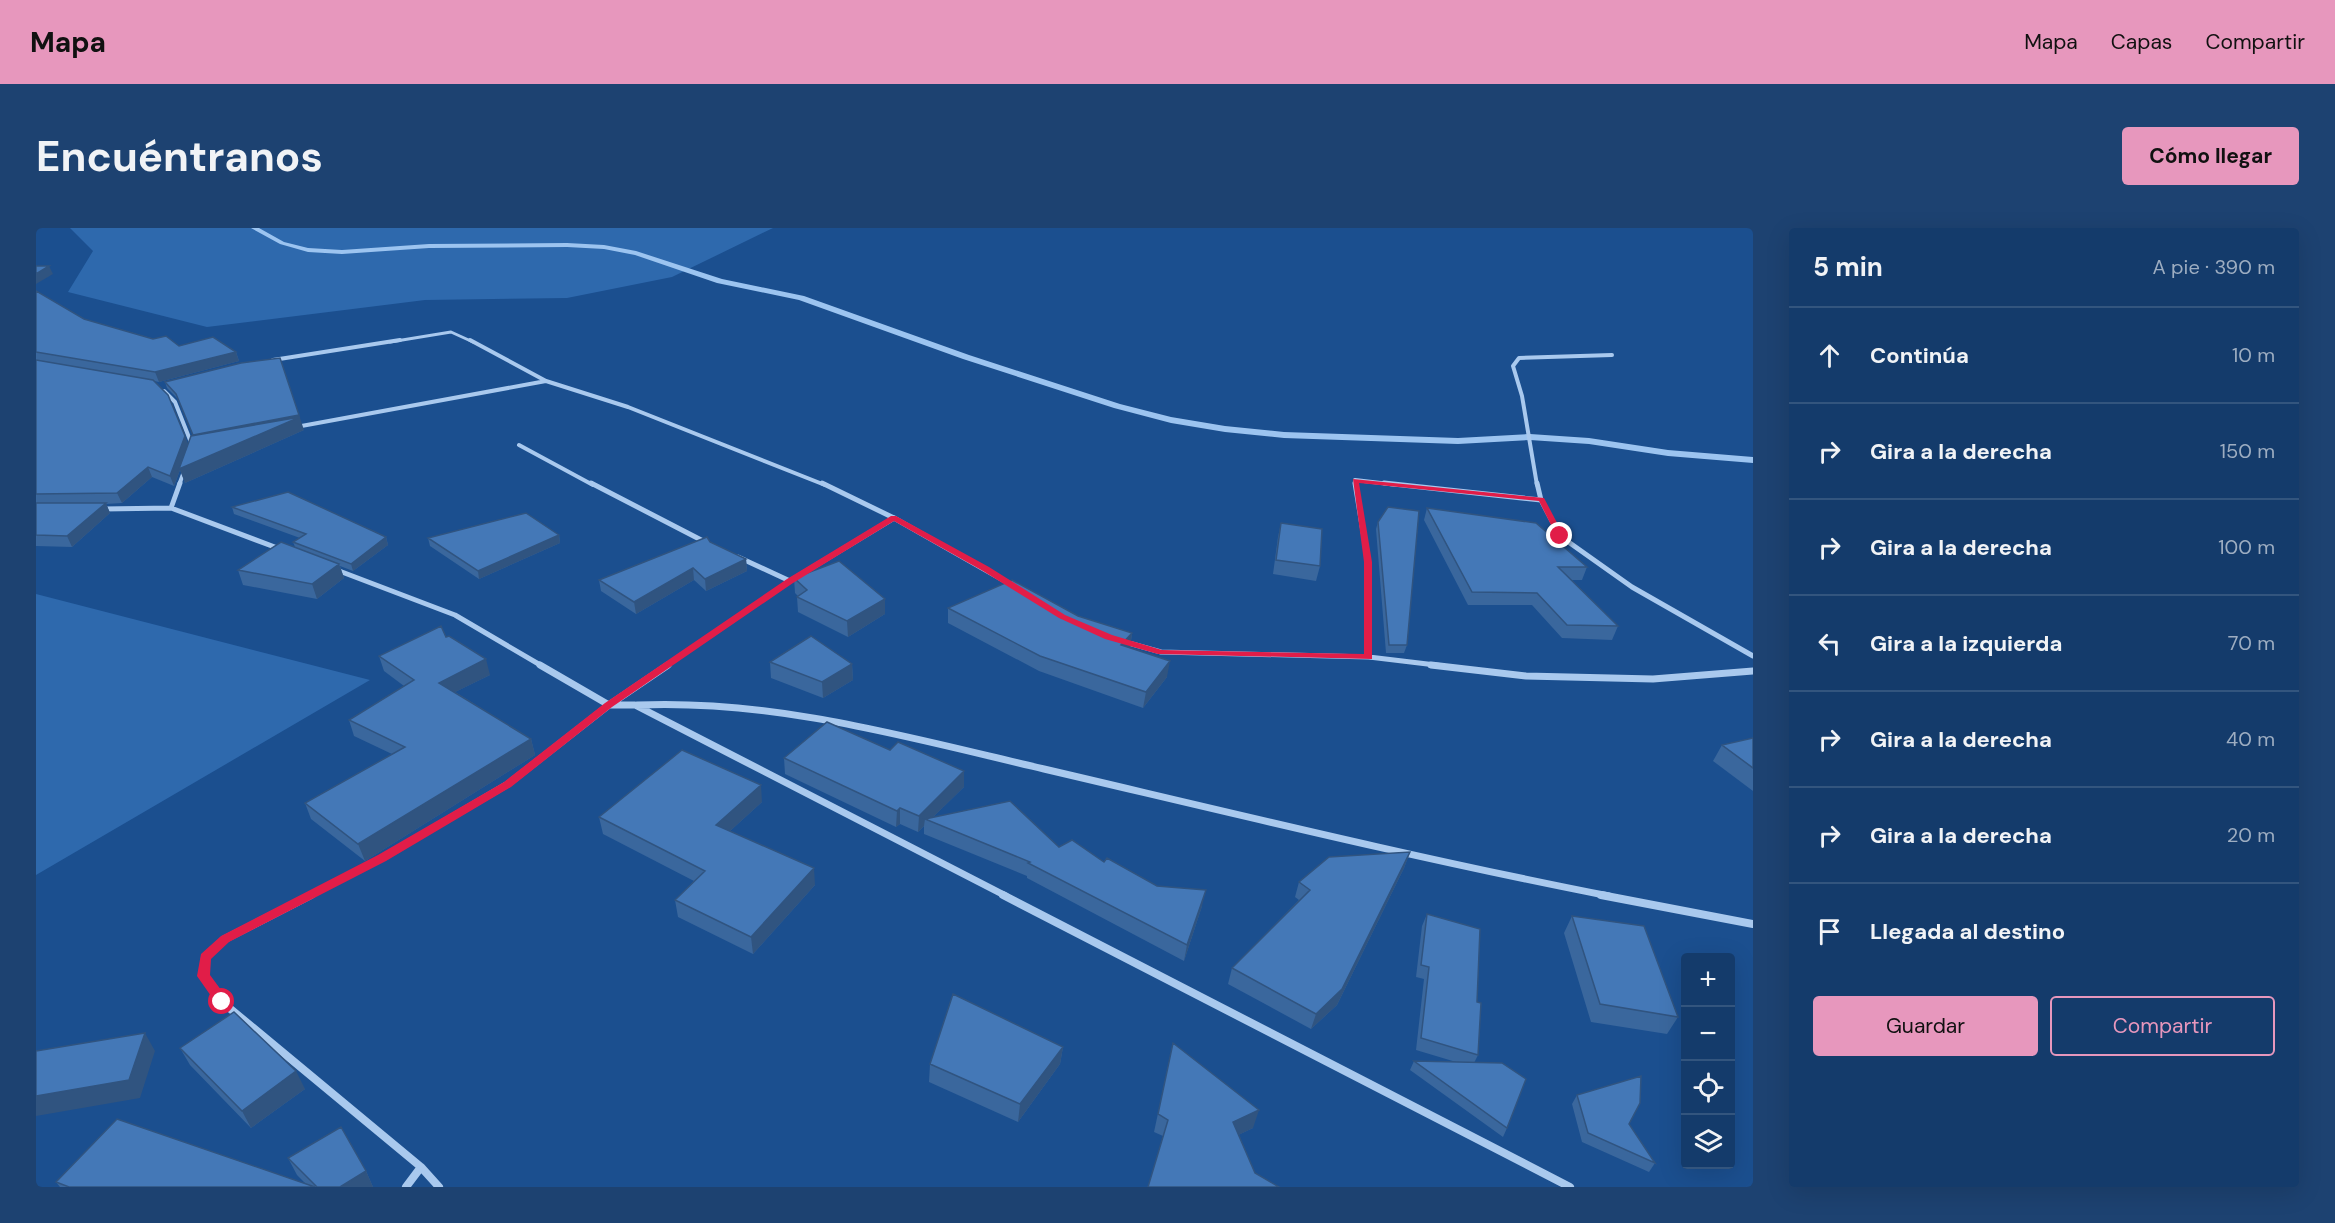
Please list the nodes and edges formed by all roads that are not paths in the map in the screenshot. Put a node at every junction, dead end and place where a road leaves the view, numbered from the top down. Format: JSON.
{"nodes":[{"id":1,"x":1612,"y":355,"type":"dead end"},
{"id":2,"x":265,"y":361,"type":"edge"},
{"id":3,"x":546,"y":381,"type":"junction"},
{"id":4,"x":159,"y":386,"type":"edge"},
{"id":5,"x":287,"y":429,"type":"edge"},
{"id":6,"x":204,"y":444,"type":"edge"},
{"id":7,"x":519,"y":445,"type":"dead end"},
{"id":8,"x":193,"y":446,"type":"junction"},
{"id":9,"x":1541,"y":500,"type":"junction"},
{"id":10,"x":171,"y":508,"type":"junction"},
{"id":11,"x":92,"y":509,"type":"edge"},
{"id":12,"x":894,"y":518,"type":"junction"},
{"id":13,"x":714,"y":546,"type":"edge"},
{"id":14,"x":291,"y":553,"type":"edge"},
{"id":15,"x":736,"y":556,"type":"edge"},
{"id":16,"x":324,"y":566,"type":"edge"},
{"id":17,"x":790,"y":581,"type":"junction"},
{"id":18,"x":1014,"y":587,"type":"edge"},
{"id":19,"x":1119,"y":640,"type":"edge"},
{"id":20,"x":1753,"y":656,"type":"edge"},
{"id":21,"x":1369,"y":657,"type":"junction"},
{"id":22,"x":1753,"y":671,"type":"edge"},
{"id":23,"x":609,"y":705,"type":"junction"},
{"id":24,"x":635,"y":705,"type":"junction"},
{"id":25,"x":1753,"y":924,"type":"edge"},
{"id":26,"x":422,"y":1167,"type":"junction"},
{"id":27,"x":406,"y":1187,"type":"edge"},
{"id":28,"x":439,"y":1187,"type":"edge"},
{"id":29,"x":1570,"y":1187,"type":"edge"}],
"edges":[{"from":1,"to":9,"type":"street"},
{"from":2,"to":3,"type":"street"},
{"from":3,"to":5,"type":"street"},
{"from":3,"to":12,"type":"street"},
{"from":4,"to":8,"type":"street"},
{"from":6,"to":8,"type":"street"},
{"from":7,"to":13,"type":"street"},
{"from":8,"to":10,"type":"street"},
{"from":9,"to":20,"type":"street"},
{"from":9,"to":21,"type":"street"},
{"from":10,"to":11,"type":"street"},
{"from":10,"to":14,"type":"street"},
{"from":12,"to":17,"type":"street"},
{"from":12,"to":18,"type":"street"},
{"from":15,"to":17,"type":"street"},
{"from":16,"to":23,"type":"street"},
{"from":17,"to":23,"type":"street"},
{"from":19,"to":21,"type":"street"},
{"from":21,"to":22,"type":"street"},
{"from":23,"to":24,"type":"street"},
{"from":23,"to":26,"type":"street"},
{"from":24,"to":25,"type":"street"},
{"from":24,"to":29,"type":"street"},
{"from":26,"to":27,"type":"street"},
{"from":26,"to":28,"type":"street"}]}
